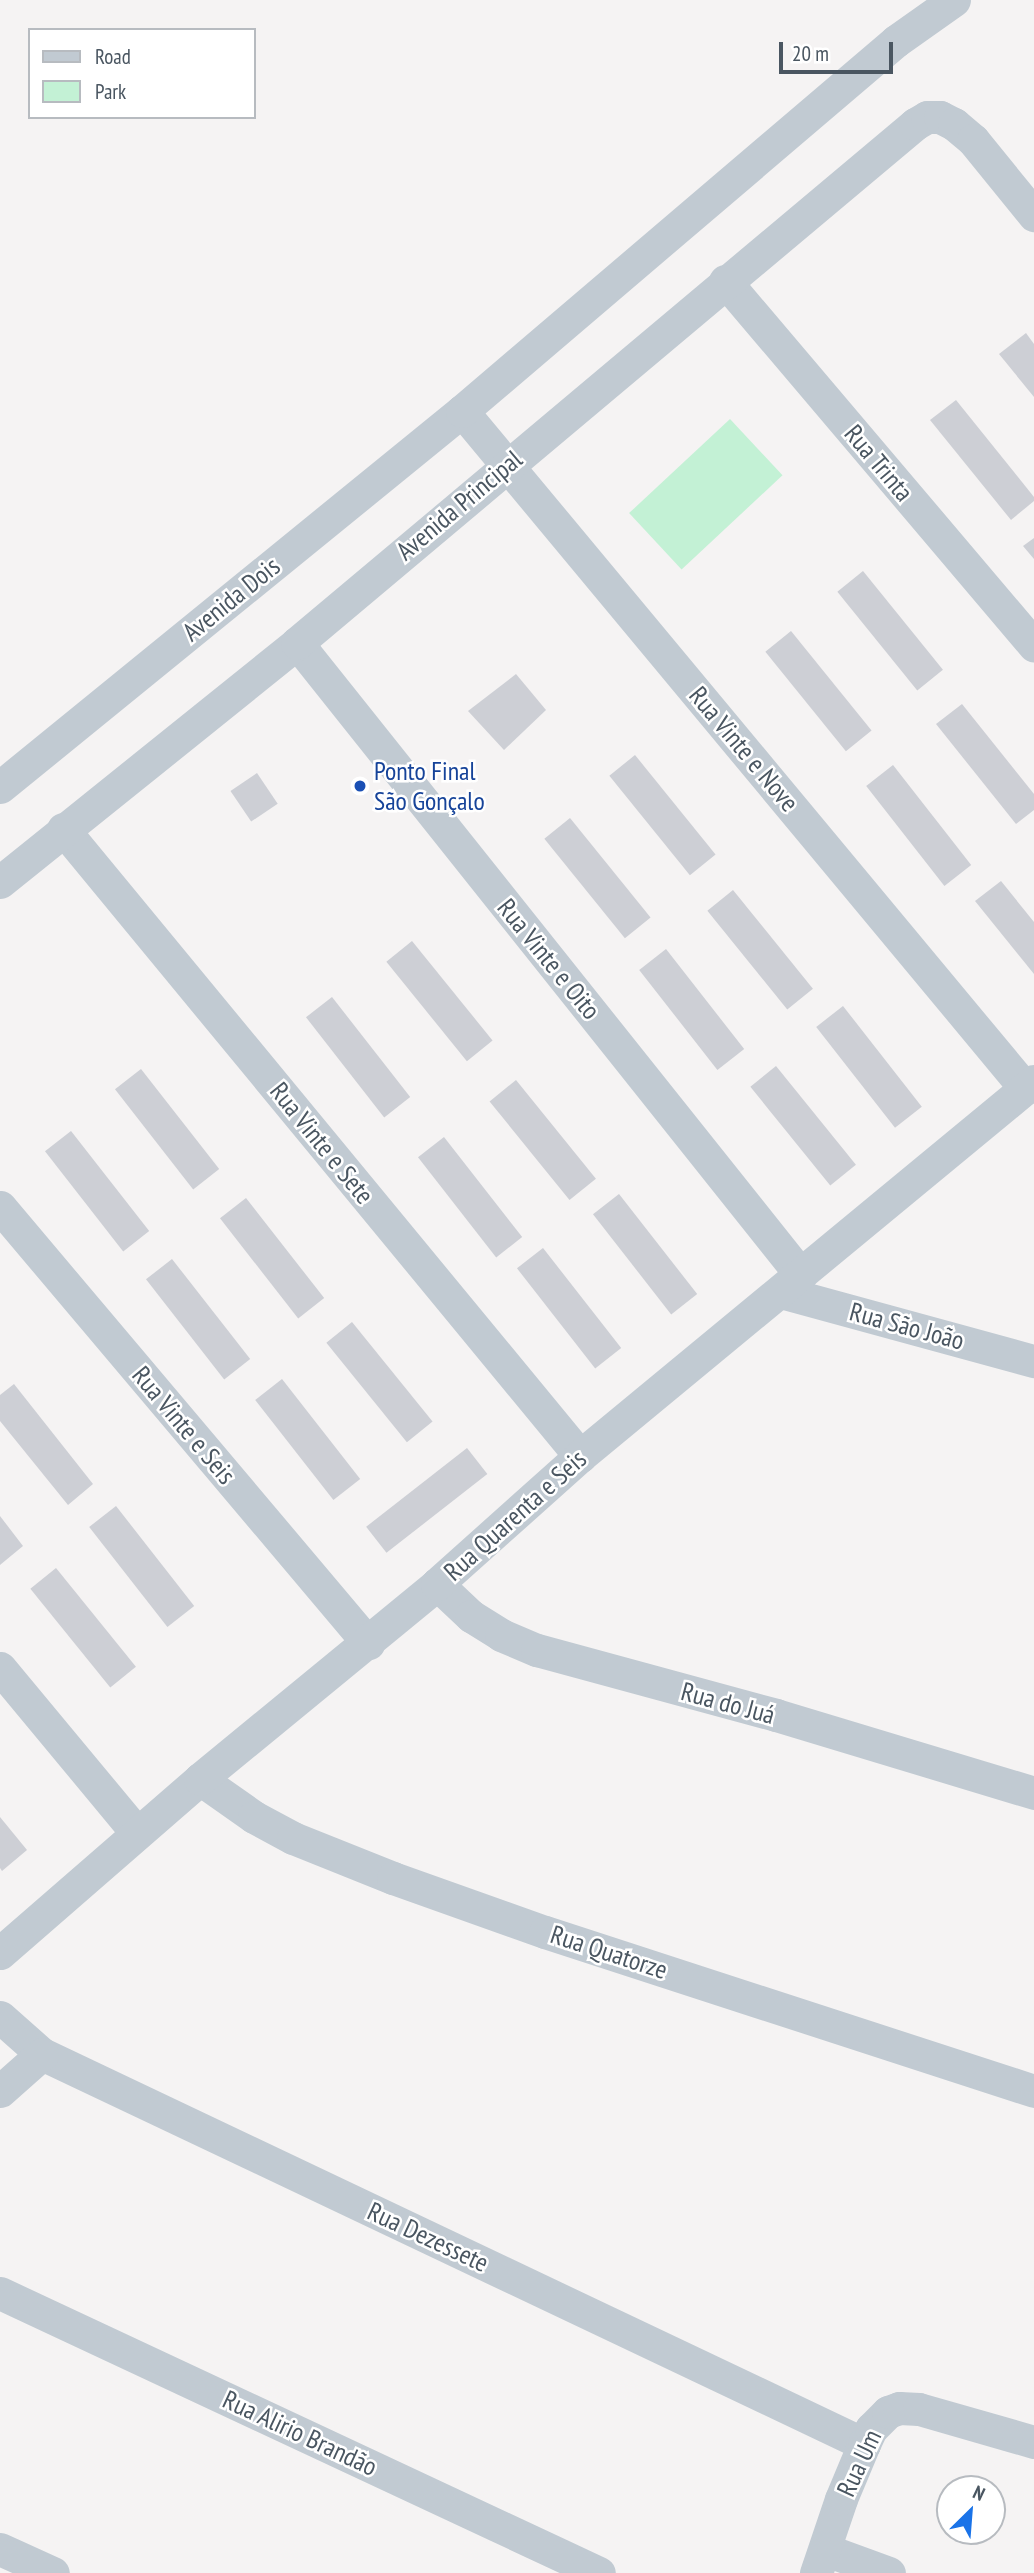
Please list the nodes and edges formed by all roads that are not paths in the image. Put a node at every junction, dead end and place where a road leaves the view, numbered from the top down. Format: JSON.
{"nodes":[{"id":1,"x":954,"y":0,"type":"edge"},
{"id":2,"x":1034,"y":215,"type":"edge"},
{"id":3,"x":725,"y":281,"type":"junction"},
{"id":4,"x":463,"y":411,"type":"junction"},
{"id":5,"x":508,"y":463,"type":"junction"},
{"id":6,"x":298,"y":643,"type":"junction"},
{"id":7,"x":1034,"y":646,"type":"edge"},
{"id":8,"x":0,"y":787,"type":"edge"},
{"id":9,"x":63,"y":829,"type":"junction"},
{"id":10,"x":0,"y":882,"type":"edge"},
{"id":11,"x":1029,"y":1085,"type":"edge"},
{"id":12,"x":0,"y":1208,"type":"edge"},
{"id":13,"x":791,"y":1284,"type":"junction"},
{"id":14,"x":1034,"y":1361,"type":"edge"},
{"id":15,"x":580,"y":1456,"type":"junction"},
{"id":16,"x":437,"y":1584,"type":"junction"},
{"id":17,"x":368,"y":1643,"type":"junction"},
{"id":18,"x":0,"y":1668,"type":"edge"},
{"id":19,"x":200,"y":1779,"type":"junction"},
{"id":20,"x":1034,"y":1793,"type":"edge"},
{"id":21,"x":136,"y":1832,"type":"junction"},
{"id":22,"x":0,"y":1953,"type":"edge"},
{"id":23,"x":0,"y":2017,"type":"edge"},
{"id":24,"x":42,"y":2054,"type":"junction"},
{"id":25,"x":0,"y":2091,"type":"edge"},
{"id":26,"x":1034,"y":2091,"type":"edge"},
{"id":27,"x":0,"y":2293,"type":"edge"},
{"id":28,"x":1034,"y":2442,"type":"edge"},
{"id":29,"x":864,"y":2444,"type":"junction"},
{"id":30,"x":0,"y":2549,"type":"edge"},
{"id":31,"x":821,"y":2562,"type":"edge"},
{"id":32,"x":53,"y":2573,"type":"edge"},
{"id":33,"x":599,"y":2573,"type":"edge"},
{"id":34,"x":889,"y":2573,"type":"edge"}],
"edges":[{"from":1,"to":4,"type":"street","name":"Avenida Dois"},
{"from":2,"to":3,"type":"street","name":"Avenida Principal"},
{"from":3,"to":5,"type":"street","name":"Avenida Principal"},
{"from":3,"to":7,"type":"street","name":"Rua Trinta"},
{"from":4,"to":5,"type":"street","name":"Rua Vinte e Nove"},
{"from":4,"to":8,"type":"street","name":"Avenida Dois"},
{"from":5,"to":6,"type":"street","name":"Avenida Principal"},
{"from":5,"to":11,"type":"street","name":"Rua Vinte e Nove"},
{"from":6,"to":9,"type":"street","name":"Avenida Principal"},
{"from":6,"to":13,"type":"street","name":"Rua Vinte e Oito"},
{"from":9,"to":10,"type":"street","name":"Avenida Principal"},
{"from":9,"to":15,"type":"street","name":"Rua Vinte e Sete"},
{"from":11,"to":13,"type":"street","name":"Rua Quarenta e Seis"},
{"from":12,"to":17,"type":"street","name":"Rua Vinte e Seis"},
{"from":13,"to":14,"type":"street","name":"Rua São João"},
{"from":13,"to":15,"type":"street","name":"Rua Quarenta e Seis"},
{"from":15,"to":16,"type":"street","name":"Rua Quarenta e Seis"},
{"from":16,"to":17,"type":"street","name":"Rua Quarenta e Seis"},
{"from":16,"to":20,"type":"street","name":"Rua do Juá"},
{"from":17,"to":19,"type":"street","name":"Rua Quarenta e Seis"},
{"from":18,"to":21,"type":"street"},
{"from":19,"to":21,"type":"street","name":"Rua Quarenta e Seis"},
{"from":19,"to":26,"type":"street","name":"Rua Quatorze"},
{"from":21,"to":22,"type":"street","name":"Rua Quarenta e Seis"},
{"from":23,"to":24,"type":"street","name":"Rua Dezessete"},
{"from":24,"to":25,"type":"street"},
{"from":24,"to":29,"type":"street","name":"Rua Dezessete"},
{"from":27,"to":33,"type":"street","name":"Rua Alirio Brandão"},
{"from":28,"to":29,"type":"street","name":"Rua Um"},
{"from":29,"to":31,"type":"street","name":"Rua Um"},
{"from":30,"to":32,"type":"street"},
{"from":31,"to":34,"type":"street"}]}
